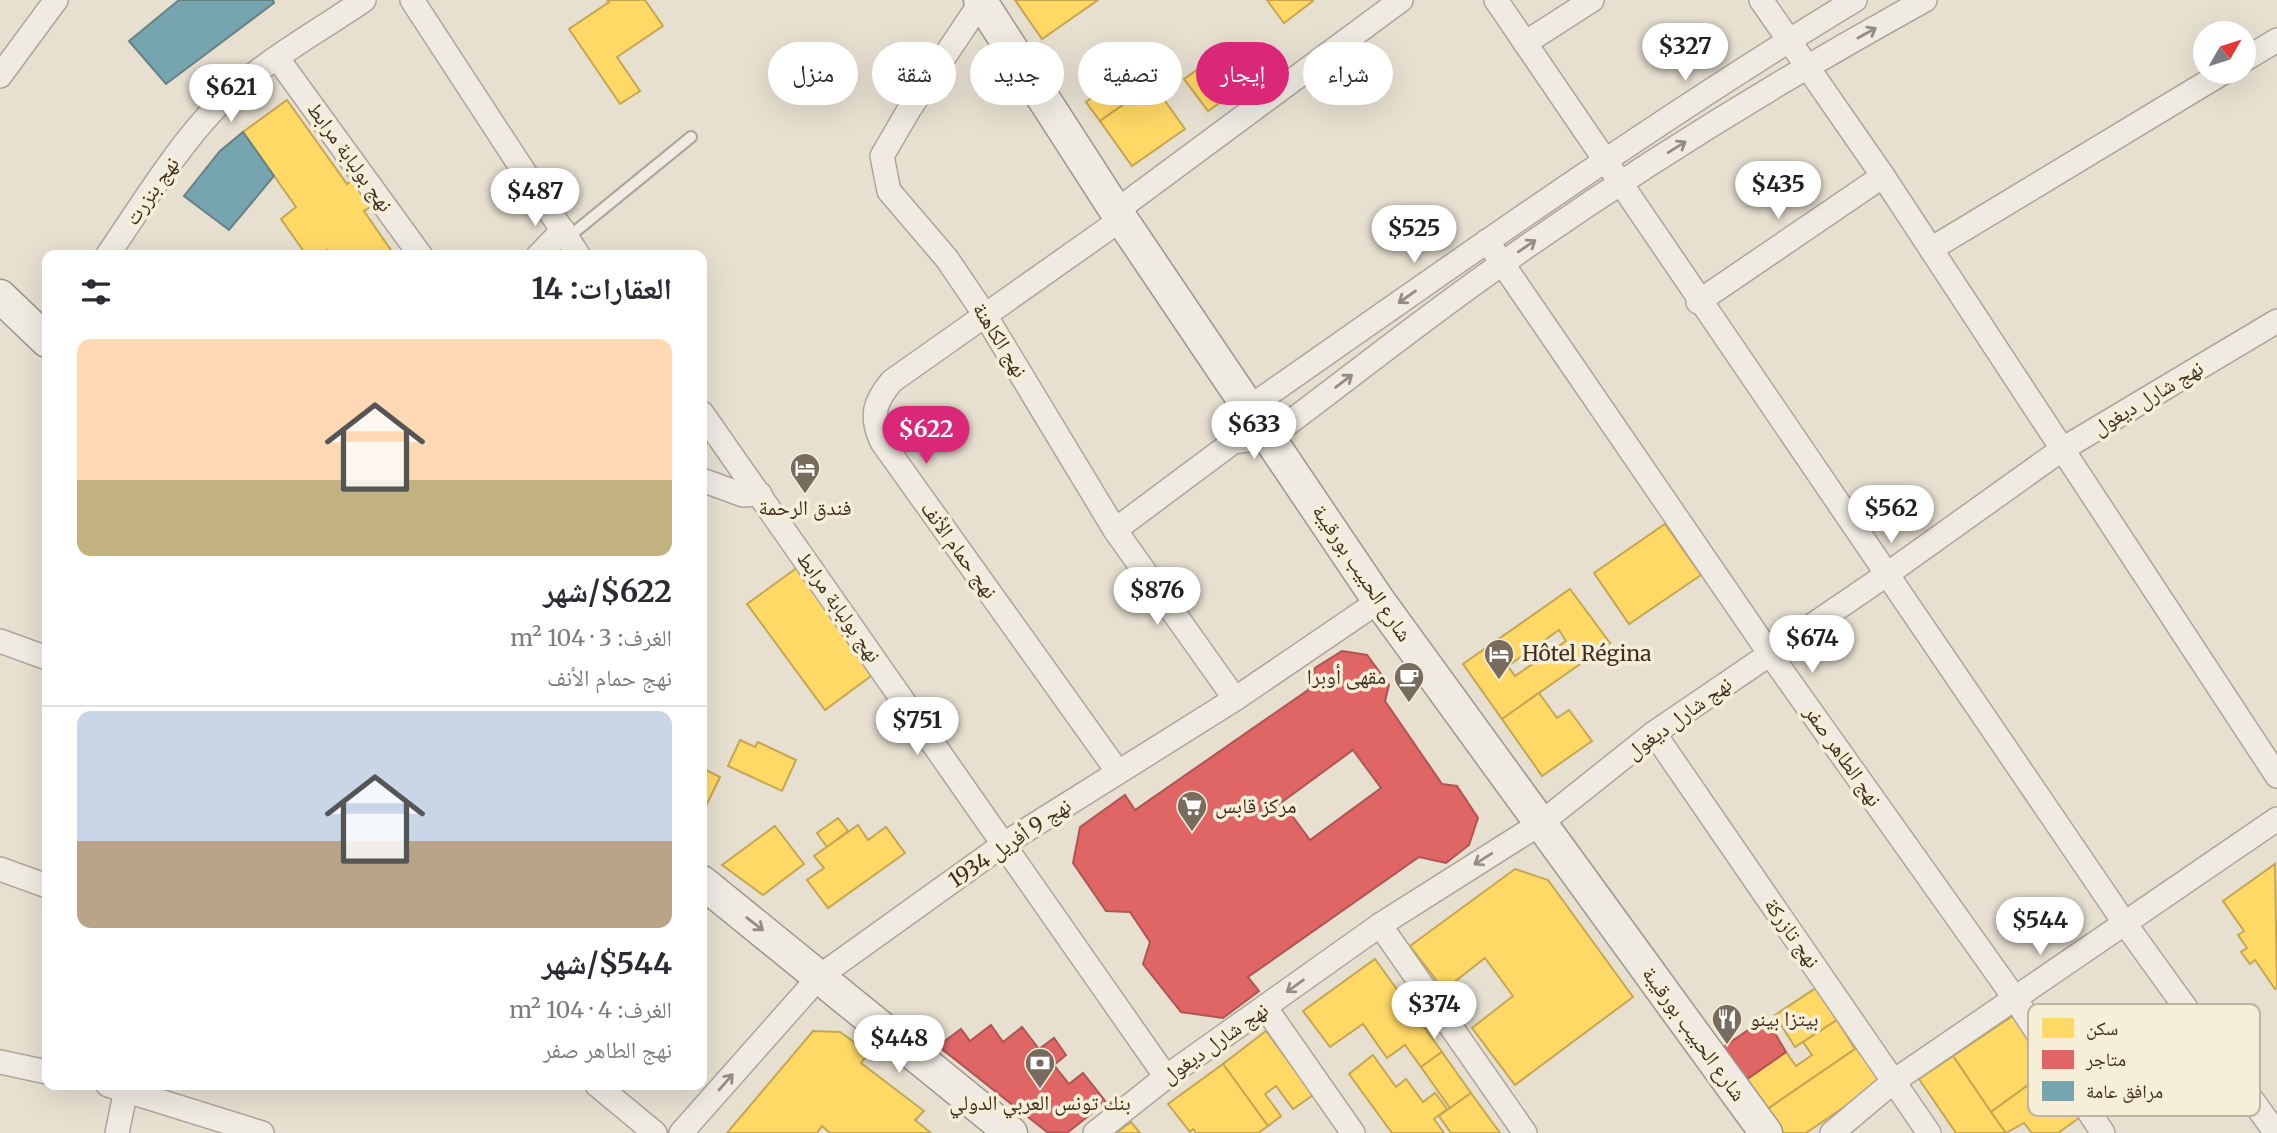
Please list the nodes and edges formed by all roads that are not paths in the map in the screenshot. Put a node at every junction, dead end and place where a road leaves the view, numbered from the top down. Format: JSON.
{"nodes":[{"id":1,"x":56,"y":0,"type":"edge"},
{"id":2,"x":364,"y":0,"type":"edge"},
{"id":3,"x":412,"y":0,"type":"edge"},
{"id":4,"x":1401,"y":0,"type":"edge"},
{"id":5,"x":1496,"y":0,"type":"edge"},
{"id":6,"x":1592,"y":0,"type":"edge"},
{"id":7,"x":1761,"y":0,"type":"edge"},
{"id":8,"x":1855,"y":0,"type":"edge"},
{"id":9,"x":1925,"y":0,"type":"edge"},
{"id":10,"x":981,"y":1,"type":"edge"},
{"id":11,"x":1790,"y":40,"type":"junction"},
{"id":12,"x":2277,"y":40,"type":"edge"},
{"id":13,"x":1525,"y":43,"type":"junction"},
{"id":14,"x":2256,"y":53,"type":"edge"},
{"id":15,"x":278,"y":59,"type":"junction"},
{"id":16,"x":1808,"y":65,"type":"junction"},
{"id":17,"x":0,"y":76,"type":"edge"},
{"id":18,"x":2204,"y":84,"type":"edge"},
{"id":19,"x":691,"y":138,"type":"dead end"},
{"id":20,"x":1605,"y":162,"type":"junction"},
{"id":21,"x":1883,"y":176,"type":"junction"},
{"id":22,"x":1620,"y":183,"type":"junction"},
{"id":23,"x":1119,"y":214,"type":"junction"},
{"id":24,"x":1487,"y":241,"type":"junction"},
{"id":25,"x":569,"y":242,"type":"edge"},
{"id":26,"x":1931,"y":249,"type":"junction"},
{"id":27,"x":111,"y":250,"type":"edge"},
{"id":28,"x":417,"y":250,"type":"edge"},
{"id":29,"x":551,"y":250,"type":"edge"},
{"id":30,"x":1502,"y":263,"type":"junction"},
{"id":31,"x":0,"y":296,"type":"edge"},
{"id":32,"x":1698,"y":302,"type":"junction"},
{"id":33,"x":985,"y":315,"type":"junction"},
{"id":34,"x":2277,"y":321,"type":"edge"},
{"id":35,"x":42,"y":335,"type":"edge"},
{"id":36,"x":1250,"y":407,"type":"junction"},
{"id":37,"x":707,"y":420,"type":"edge"},
{"id":38,"x":1270,"y":437,"type":"junction"},
{"id":39,"x":1233,"y":442,"type":"junction"},
{"id":40,"x":2061,"y":450,"type":"junction"},
{"id":41,"x":707,"y":483,"type":"edge"},
{"id":42,"x":760,"y":494,"type":"junction"},
{"id":43,"x":1115,"y":530,"type":"junction"},
{"id":44,"x":1886,"y":575,"type":"junction"},
{"id":45,"x":1379,"y":601,"type":"junction"},
{"id":46,"x":0,"y":641,"type":"edge"},
{"id":47,"x":1770,"y":654,"type":"junction"},
{"id":48,"x":42,"y":656,"type":"edge"},
{"id":49,"x":1235,"y":699,"type":"junction"},
{"id":50,"x":1654,"y":733,"type":"junction"},
{"id":51,"x":1118,"y":772,"type":"junction"},
{"id":52,"x":2277,"y":776,"type":"edge"},
{"id":53,"x":2277,"y":819,"type":"edge"},
{"id":54,"x":1541,"y":823,"type":"junction"},
{"id":55,"x":1004,"y":844,"type":"junction"},
{"id":56,"x":0,"y":869,"type":"edge"},
{"id":57,"x":42,"y":884,"type":"edge"},
{"id":58,"x":707,"y":886,"type":"edge"},
{"id":59,"x":1380,"y":925,"type":"junction"},
{"id":60,"x":2126,"y":925,"type":"junction"},
{"id":61,"x":820,"y":976,"type":"junction"},
{"id":62,"x":2016,"y":1000,"type":"junction"},
{"id":63,"x":2183,"y":1004,"type":"edge"},
{"id":64,"x":1265,"y":1007,"type":"junction"},
{"id":65,"x":2028,"y":1018,"type":"edge"},
{"id":66,"x":0,"y":1062,"type":"edge"},
{"id":67,"x":42,"y":1071,"type":"edge"},
{"id":68,"x":1166,"y":1077,"type":"junction"},
{"id":69,"x":1895,"y":1081,"type":"junction"},
{"id":70,"x":120,"y":1090,"type":"edge"},
{"id":71,"x":132,"y":1090,"type":"edge"},
{"id":72,"x":603,"y":1090,"type":"edge"},
{"id":73,"x":2260,"y":1111,"type":"edge"},
{"id":74,"x":2092,"y":1116,"type":"edge"},
{"id":75,"x":117,"y":1133,"type":"edge"},
{"id":76,"x":262,"y":1133,"type":"edge"},
{"id":77,"x":655,"y":1133,"type":"edge"},
{"id":78,"x":681,"y":1133,"type":"edge"},
{"id":79,"x":1011,"y":1133,"type":"edge"},
{"id":80,"x":1095,"y":1133,"type":"edge"},
{"id":81,"x":1353,"y":1133,"type":"edge"},
{"id":82,"x":1525,"y":1133,"type":"edge"},
{"id":83,"x":1766,"y":1133,"type":"edge"},
{"id":84,"x":1832,"y":1133,"type":"edge"},
{"id":85,"x":1929,"y":1133,"type":"edge"},
{"id":86,"x":2103,"y":1133,"type":"edge"},
{"id":87,"x":2276,"y":1133,"type":"edge"}],
"edges":[{"from":1,"to":17,"type":"street"},
{"from":2,"to":15,"type":"street","name":"نهج بنزرت"},
{"from":3,"to":25,"type":"street"},
{"from":4,"to":23,"type":"street","name":"نهج حمام الأنف"},
{"from":5,"to":13,"type":"street"},
{"from":6,"to":13,"type":"street"},
{"from":7,"to":11,"type":"street"},
{"from":8,"to":11,"type":"street"},
{"from":16,"to":9,"type":"street","one_way":true},
{"from":10,"to":23,"type":"street","name":"شارع الحبيب بورقيبة"},
{"from":10,"to":33,"type":"street","name":"نهج الكاهنة"},
{"from":11,"to":16,"type":"street"},
{"from":11,"to":20,"type":"street"},
{"from":12,"to":14,"type":"street"},
{"from":13,"to":20,"type":"street"},
{"from":15,"to":27,"type":"street","name":"نهج بنزرت"},
{"from":15,"to":28,"type":"street","name":"نهج بولبابة مرابط"},
{"from":16,"to":21,"type":"street"},
{"from":22,"to":16,"type":"street","one_way":true},
{"from":18,"to":26,"type":"street"},
{"from":19,"to":25,"type":"lane"},
{"from":20,"to":22,"type":"street"},
{"from":20,"to":24,"type":"street"},
{"from":21,"to":26,"type":"street"},
{"from":21,"to":32,"type":"street"},
{"from":30,"to":22,"type":"street","one_way":true},
{"from":22,"to":32,"type":"street"},
{"from":23,"to":33,"type":"street","name":"نهج حمام الأنف"},
{"from":23,"to":36,"type":"street","name":"شارع الحبيب بورقيبة"},
{"from":24,"to":30,"type":"street","name":"نهج الطاهر صفر"},
{"from":24,"to":36,"type":"street","one_way":true},
{"from":25,"to":29,"type":"street"},
{"from":26,"to":40,"type":"street"},
{"from":38,"to":30,"type":"street","one_way":true},
{"from":30,"to":47,"type":"street","name":"نهج الطاهر صفر"},
{"from":31,"to":35,"type":"street"},
{"from":32,"to":44,"type":"street"},
{"from":33,"to":43,"type":"street","name":"نهج الكاهنة"},
{"from":33,"to":51,"type":"street","name":"نهج حمام الأنف"},
{"from":34,"to":40,"type":"street","name":"نهج شارل ديغول"},
{"from":36,"to":38,"type":"street","name":"شارع الحبيب بورقيبة"},
{"from":36,"to":39,"type":"street"},
{"from":37,"to":42,"type":"street","name":"نهج بولبابة مرابط"},
{"from":38,"to":39,"type":"street"},
{"from":38,"to":45,"type":"street","name":"شارع الحبيب بورقيبة"},
{"from":39,"to":43,"type":"street"},
{"from":40,"to":44,"type":"street","name":"نهج شارل ديغول"},
{"from":40,"to":52,"type":"street"},
{"from":41,"to":42,"type":"street"},
{"from":42,"to":55,"type":"street","name":"نهج بولبابة مرابط"},
{"from":43,"to":49,"type":"street","name":"نهج الكاهنة"},
{"from":44,"to":47,"type":"street","name":"نهج شارل ديغول"},
{"from":44,"to":60,"type":"street"},
{"from":45,"to":49,"type":"street","name":"نهج 9 أفريل 1934"},
{"from":45,"to":54,"type":"street","name":"شارع الحبيب بورقيبة"},
{"from":46,"to":48,"type":"street"},
{"from":47,"to":50,"type":"street","name":"نهج شارل ديغول"},
{"from":47,"to":62,"type":"street","name":"نهج الطاهر صفر"},
{"from":49,"to":51,"type":"street","name":"نهج 9 أفريل 1934"},
{"from":50,"to":54,"type":"street","name":"نهج شارل ديغول"},
{"from":50,"to":69,"type":"street","name":"نهج تازركة"},
{"from":51,"to":55,"type":"street","name":"نهج 9 أفريل 1934"},
{"from":53,"to":60,"type":"street"},
{"from":54,"to":59,"type":"street","name":"نهج شارل ديغول","one_way":true},
{"from":54,"to":83,"type":"street","name":"شارع الحبيب بورقيبة"},
{"from":55,"to":61,"type":"street","name":"نهج 9 أفريل 1934"},
{"from":55,"to":68,"type":"street","name":"نهج بولبابة مرابط"},
{"from":56,"to":57,"type":"street"},
{"from":58,"to":61,"type":"street","one_way":true},
{"from":59,"to":64,"type":"street","name":"نهج شارل ديغول","one_way":true},
{"from":59,"to":82,"type":"street"},
{"from":60,"to":62,"type":"street"},
{"from":60,"to":63,"type":"street"},
{"from":78,"to":61,"type":"street","name":"نهج 9 أفريل 1934","one_way":true},
{"from":61,"to":79,"type":"street"},
{"from":62,"to":65,"type":"street","name":"نهج الطاهر صفر"},
{"from":62,"to":69,"type":"street"},
{"from":64,"to":68,"type":"street","name":"نهج شارل ديغول"},
{"from":64,"to":81,"type":"street"},
{"from":66,"to":67,"type":"street"},
{"from":68,"to":80,"type":"street","name":"نهج شارل ديغول"},
{"from":69,"to":84,"type":"street"},
{"from":69,"to":85,"type":"street","name":"نهج تازركة"},
{"from":70,"to":75,"type":"street"},
{"from":71,"to":76,"type":"street"},
{"from":72,"to":77,"type":"street"},
{"from":73,"to":87,"type":"street"},
{"from":74,"to":86,"type":"street","name":"نهج الطاهر صفر"}]}
